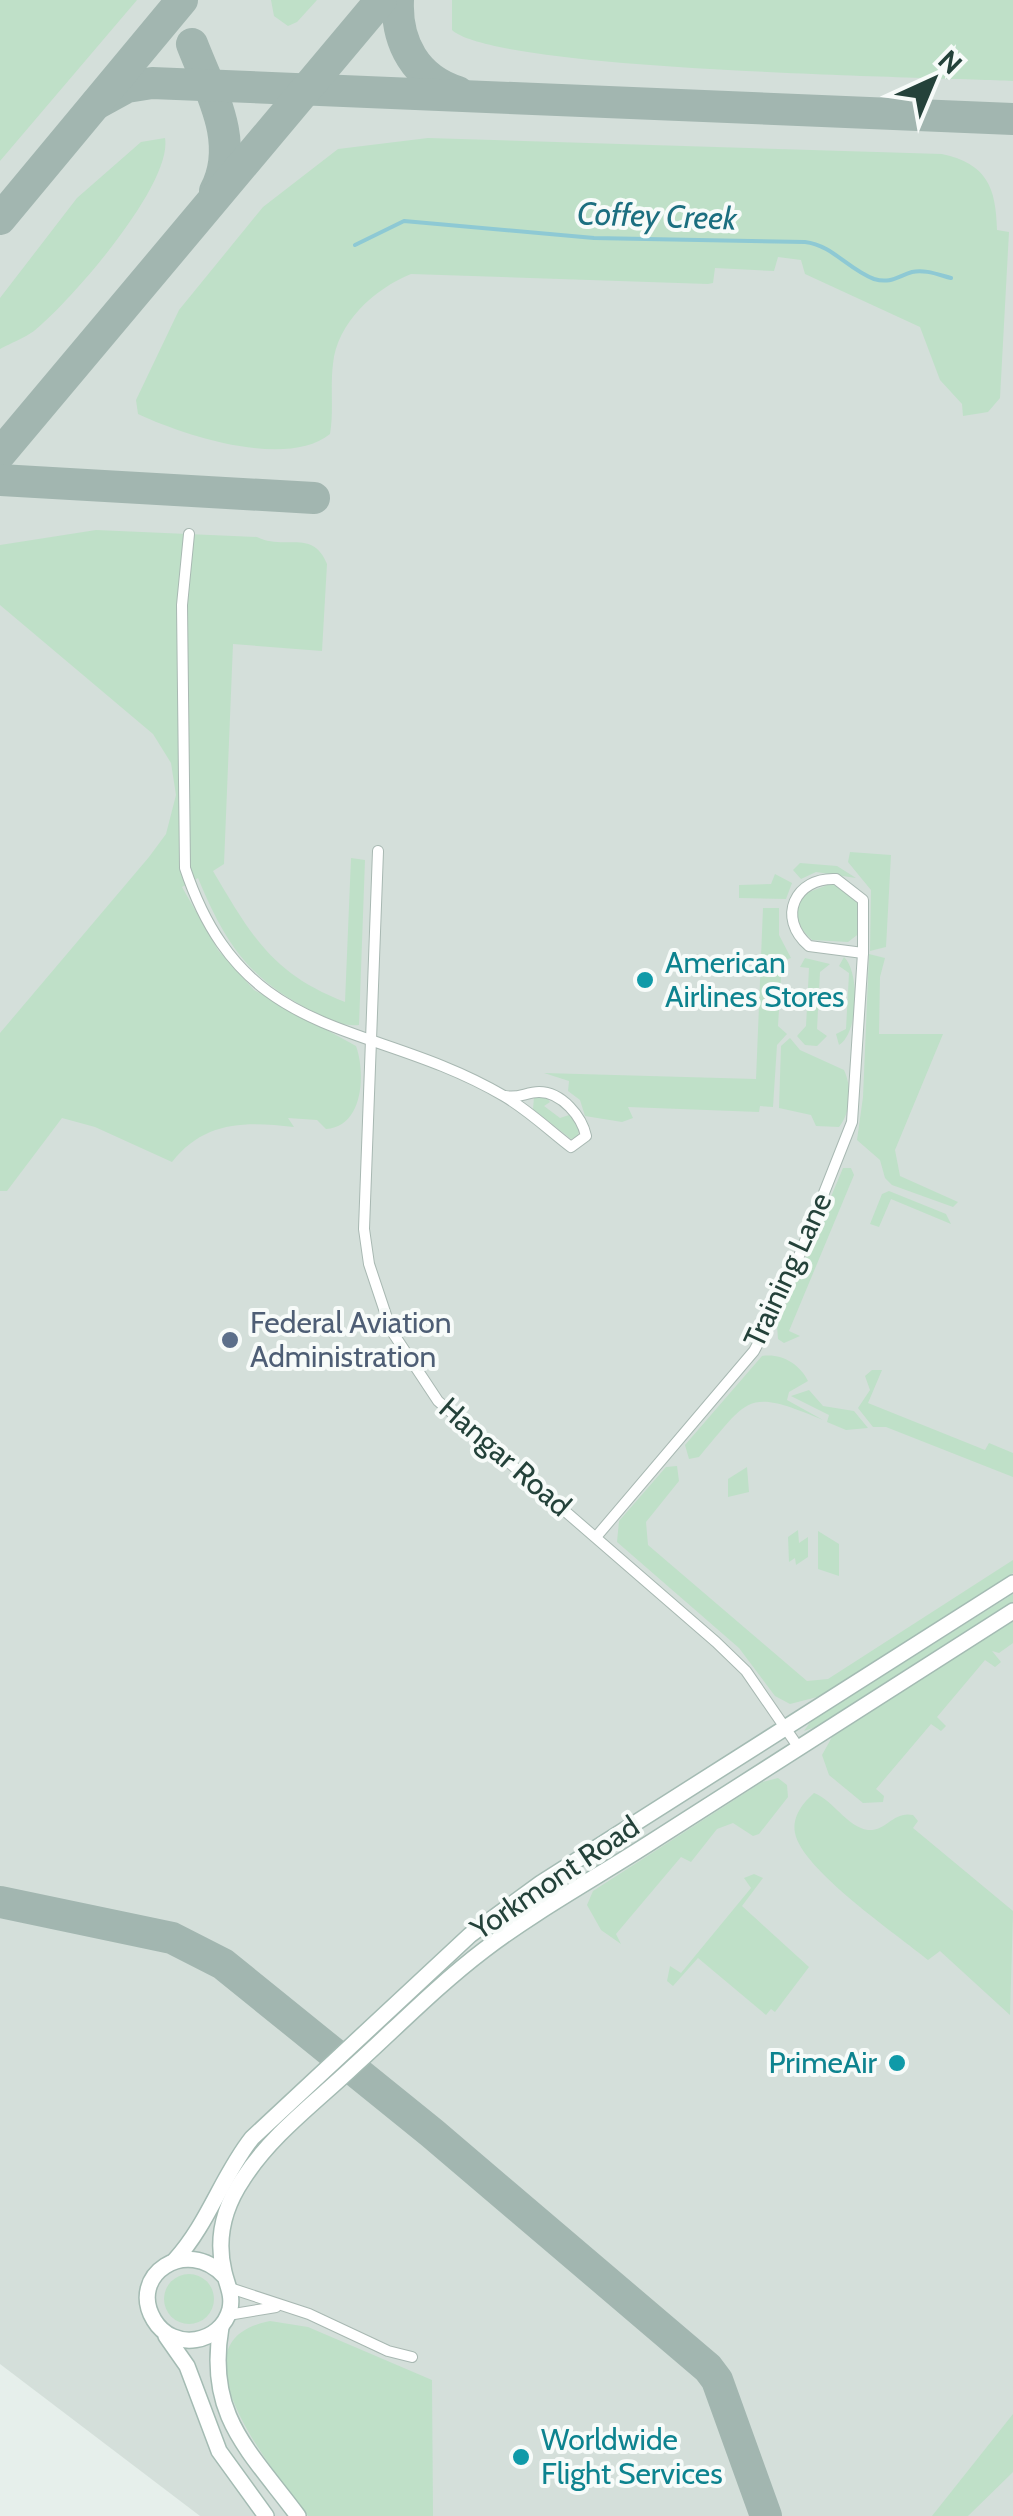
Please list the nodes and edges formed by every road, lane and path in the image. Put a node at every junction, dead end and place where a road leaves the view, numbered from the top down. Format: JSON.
{"nodes":[{"id":1,"x":189,"y":534,"type":"dead end"},
{"id":2,"x":378,"y":851,"type":"dead end"},
{"id":3,"x":863,"y":952,"type":"junction"},
{"id":4,"x":369,"y":1042,"type":"junction"},
{"id":5,"x":506,"y":1096,"type":"junction"},
{"id":6,"x":596,"y":1537,"type":"junction"},
{"id":7,"x":1013,"y":1582,"type":"edge"},
{"id":8,"x":1013,"y":1611,"type":"edge"},
{"id":9,"x":786,"y":1728,"type":"junction"},
{"id":10,"x":799,"y":1748,"type":"junction"},
{"id":11,"x":175,"y":2260,"type":"junction"},
{"id":12,"x":227,"y":2282,"type":"junction"},
{"id":13,"x":277,"y":2307,"type":"junction"},
{"id":14,"x":225,"y":2321,"type":"junction"},
{"id":15,"x":160,"y":2329,"type":"junction"},
{"id":16,"x":412,"y":2357,"type":"dead end"},
{"id":17,"x":266,"y":2516,"type":"edge"},
{"id":18,"x":298,"y":2516,"type":"edge"}],
"edges":[{"from":1,"to":4,"type":"street"},
{"from":2,"to":4,"type":"street","name":"Hangar Road"},
{"from":3,"to":3,"type":"street","name":"Training Lane"},
{"from":3,"to":6,"type":"street","name":"Training Lane"},
{"from":4,"to":5,"type":"street"},
{"from":4,"to":6,"type":"street","name":"Hangar Road"},
{"from":5,"to":5,"type":"street"},
{"from":6,"to":9,"type":"street","name":"Hangar Road"},
{"from":7,"to":9,"type":"street","name":"Yorkmont Road"},
{"from":8,"to":10,"type":"street","name":"Yorkmont Road"},
{"from":9,"to":10,"type":"street","name":"Hangar Road"},
{"from":9,"to":11,"type":"street","name":"Yorkmont Road"},
{"from":10,"to":12,"type":"street","name":"Yorkmont Road"},
{"from":11,"to":12,"type":"street"},
{"from":11,"to":15,"type":"street","name":"Yorkmont Road"},
{"from":12,"to":13,"type":"street"},
{"from":12,"to":14,"type":"street","name":"Yorkmont Road"},
{"from":13,"to":14,"type":"street"},
{"from":13,"to":16,"type":"street"},
{"from":14,"to":15,"type":"street"},
{"from":14,"to":18,"type":"street","name":"Yorkmont Road"},
{"from":15,"to":17,"type":"street","name":"Yorkmont Road"}]}
